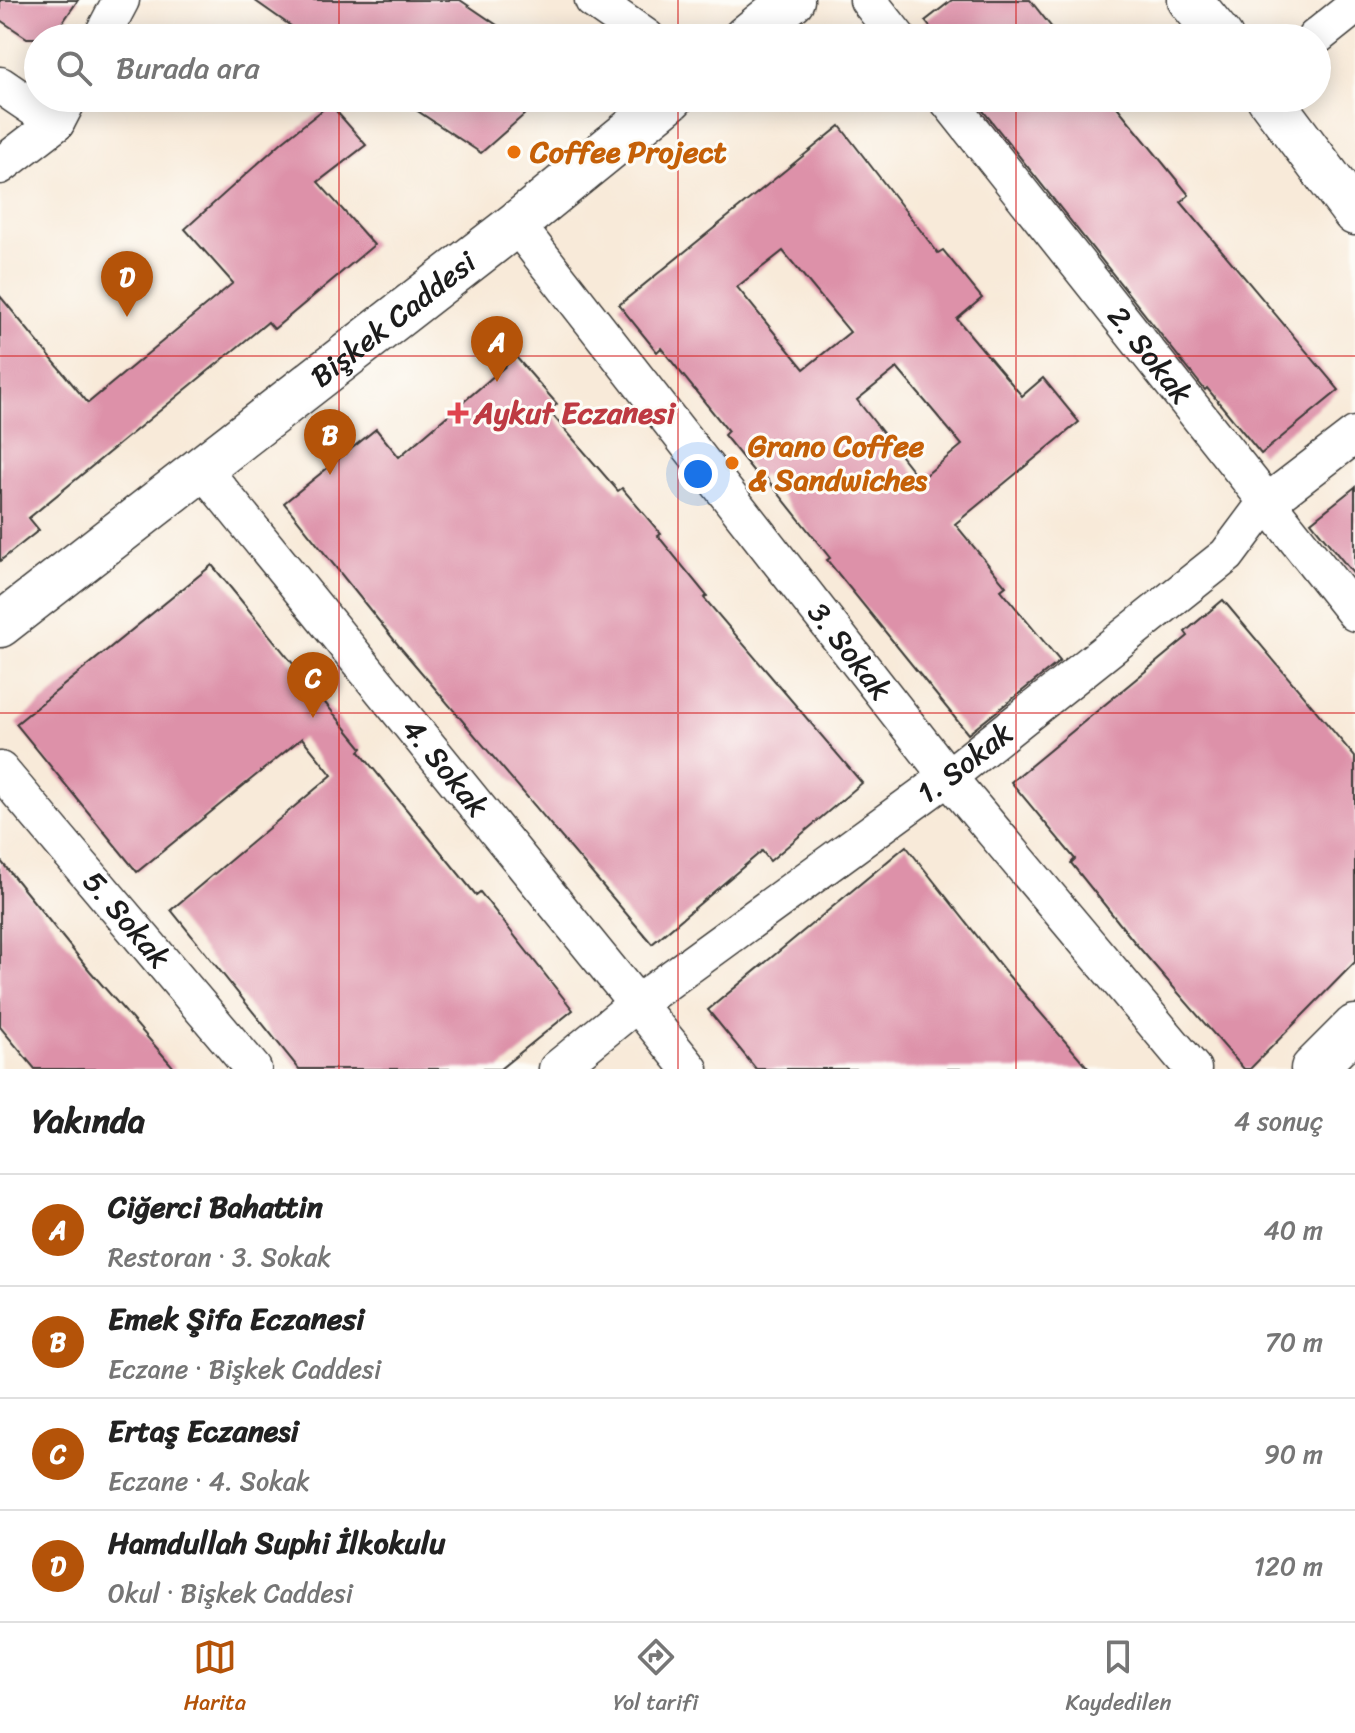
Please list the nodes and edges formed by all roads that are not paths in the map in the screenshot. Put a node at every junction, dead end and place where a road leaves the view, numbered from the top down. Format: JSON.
{"nodes":[{"id":1,"x":121,"y":0,"type":"edge"},
{"id":2,"x":593,"y":0,"type":"edge"},
{"id":3,"x":792,"y":0,"type":"edge"},
{"id":4,"x":868,"y":0,"type":"edge"},
{"id":5,"x":1190,"y":0,"type":"edge"},
{"id":6,"x":1355,"y":6,"type":"edge"},
{"id":7,"x":108,"y":24,"type":"edge"},
{"id":8,"x":627,"y":24,"type":"edge"},
{"id":9,"x":762,"y":24,"type":"edge"},
{"id":10,"x":887,"y":24,"type":"edge"},
{"id":11,"x":1210,"y":24,"type":"edge"},
{"id":12,"x":1331,"y":25,"type":"edge"},
{"id":13,"x":0,"y":85,"type":"edge"},
{"id":14,"x":24,"y":95,"type":"edge"},
{"id":15,"x":60,"y":112,"type":"edge"},
{"id":16,"x":654,"y":112,"type":"edge"},
{"id":17,"x":957,"y":112,"type":"edge"},
{"id":18,"x":1279,"y":112,"type":"edge"},
{"id":19,"x":0,"y":166,"type":"edge"},
{"id":20,"x":1355,"y":213,"type":"edge"},
{"id":21,"x":516,"y":224,"type":"junction"},
{"id":22,"x":1355,"y":435,"type":"edge"},
{"id":23,"x":202,"y":468,"type":"junction"},
{"id":24,"x":1265,"y":504,"type":"junction"},
{"id":25,"x":1355,"y":613,"type":"edge"},
{"id":26,"x":0,"y":625,"type":"edge"},
{"id":27,"x":0,"y":770,"type":"edge"},
{"id":28,"x":948,"y":777,"type":"junction"},
{"id":29,"x":635,"y":1005,"type":"junction"},
{"id":30,"x":1355,"y":1027,"type":"edge"},
{"id":31,"x":253,"y":1069,"type":"edge"},
{"id":32,"x":557,"y":1069,"type":"edge"},
{"id":33,"x":690,"y":1069,"type":"edge"},
{"id":34,"x":1193,"y":1069,"type":"edge"},
{"id":35,"x":1313,"y":1069,"type":"edge"}],
"edges":[{"from":1,"to":7,"type":"street"},
{"from":2,"to":8,"type":"street"},
{"from":3,"to":9,"type":"street"},
{"from":4,"to":10,"type":"street"},
{"from":5,"to":11,"type":"street"},
{"from":6,"to":12,"type":"street"},
{"from":13,"to":14,"type":"street"},
{"from":15,"to":19,"type":"street"},
{"from":16,"to":21,"type":"street","name":"Bişkek Caddesi"},
{"from":17,"to":24,"type":"street","name":"2. Sokak"},
{"from":18,"to":20,"type":"street"},
{"from":21,"to":23,"type":"street","name":"Bişkek Caddesi"},
{"from":21,"to":28,"type":"street","name":"3. Sokak"},
{"from":22,"to":24,"type":"street","name":"1. Sokak"},
{"from":23,"to":26,"type":"street","name":"Bişkek Caddesi"},
{"from":23,"to":29,"type":"street","name":"4. Sokak"},
{"from":24,"to":25,"type":"street","name":"2. Sokak"},
{"from":24,"to":28,"type":"street","name":"1. Sokak"},
{"from":27,"to":31,"type":"street","name":"5. Sokak"},
{"from":28,"to":29,"type":"street","name":"1. Sokak"},
{"from":28,"to":34,"type":"street","name":"3. Sokak"},
{"from":29,"to":32,"type":"street","name":"1. Sokak"},
{"from":29,"to":33,"type":"street","name":"4. Sokak"},
{"from":30,"to":35,"type":"street"}]}
